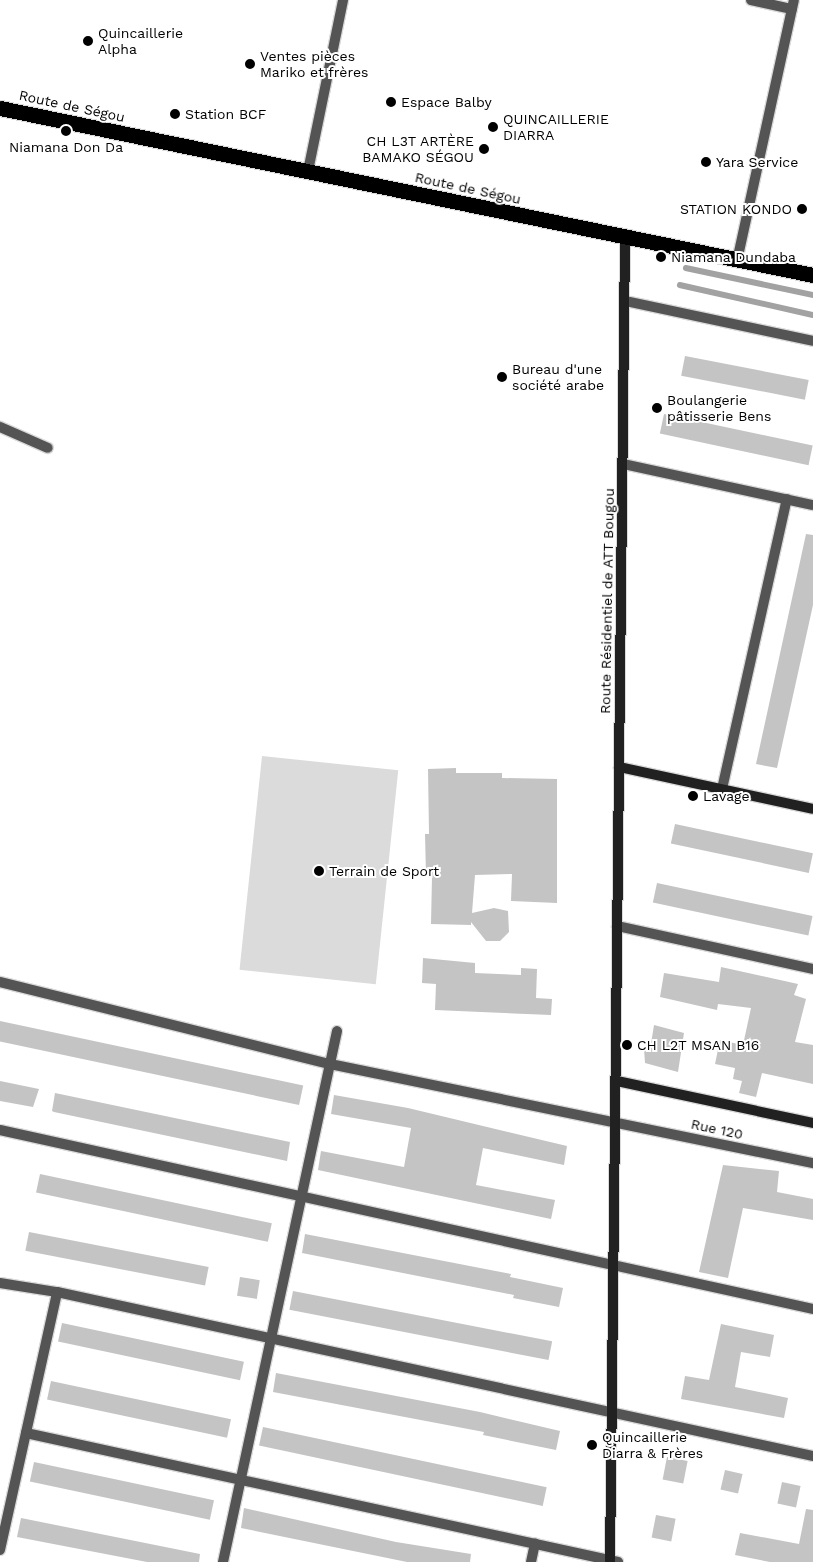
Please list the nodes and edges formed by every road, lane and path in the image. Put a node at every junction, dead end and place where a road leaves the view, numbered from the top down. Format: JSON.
{"nodes":[{"id":1,"x":343,"y":0,"type":"edge"},
{"id":2,"x":751,"y":0,"type":"edge"},
{"id":3,"x":793,"y":4,"type":"edge"},
{"id":4,"x":0,"y":108,"type":"edge"},
{"id":5,"x":308,"y":172,"type":"junction"},
{"id":6,"x":625,"y":238,"type":"junction"},
{"id":7,"x":737,"y":261,"type":"junction"},
{"id":8,"x":813,"y":275,"type":"edge"},
{"id":9,"x":625,"y":301,"type":"junction"},
{"id":10,"x":813,"y":341,"type":"edge"},
{"id":11,"x":0,"y":427,"type":"edge"},
{"id":12,"x":48,"y":448,"type":"dead end"},
{"id":13,"x":623,"y":464,"type":"junction"},
{"id":14,"x":786,"y":499,"type":"junction"},
{"id":15,"x":813,"y":505,"type":"edge"},
{"id":16,"x":619,"y":767,"type":"junction"},
{"id":17,"x":722,"y":789,"type":"junction"},
{"id":18,"x":813,"y":809,"type":"edge"},
{"id":19,"x":617,"y":926,"type":"junction"},
{"id":20,"x":813,"y":969,"type":"edge"},
{"id":21,"x":0,"y":982,"type":"edge"},
{"id":22,"x":337,"y":1031,"type":"dead end"},
{"id":23,"x":330,"y":1064,"type":"junction"},
{"id":24,"x":617,"y":1081,"type":"junction"},
{"id":25,"x":616,"y":1121,"type":"junction"},
{"id":26,"x":813,"y":1123,"type":"edge"},
{"id":27,"x":0,"y":1130,"type":"edge"},
{"id":28,"x":813,"y":1163,"type":"edge"},
{"id":29,"x":302,"y":1198,"type":"junction"},
{"id":30,"x":615,"y":1267,"type":"junction"},
{"id":31,"x":0,"y":1283,"type":"edge"},
{"id":32,"x":57,"y":1292,"type":"junction"},
{"id":33,"x":813,"y":1309,"type":"edge"},
{"id":34,"x":271,"y":1338,"type":"junction"},
{"id":35,"x":612,"y":1413,"type":"junction"},
{"id":36,"x":26,"y":1433,"type":"junction"},
{"id":37,"x":813,"y":1456,"type":"edge"},
{"id":38,"x":241,"y":1480,"type":"junction"},
{"id":39,"x":535,"y":1544,"type":"junction"},
{"id":40,"x":0,"y":1550,"type":"edge"},
{"id":41,"x":613,"y":1561,"type":"edge"},
{"id":42,"x":223,"y":1562,"type":"edge"},
{"id":43,"x":531,"y":1562,"type":"edge"}],
"edges":[{"from":1,"to":5,"type":"street"},
{"from":2,"to":3,"type":"street"},
{"from":3,"to":7,"type":"street"},
{"from":4,"to":5,"type":"highway","name":"Route de Ségou"},
{"from":5,"to":6,"type":"highway","name":"Route de Ségou"},
{"from":6,"to":7,"type":"highway","name":"Route de Ségou"},
{"from":6,"to":9,"type":"street","name":"Route Résidentiel de ATT Bougou"},
{"from":7,"to":8,"type":"highway","name":"Route de Ségou"},
{"from":9,"to":10,"type":"street"},
{"from":9,"to":13,"type":"street","name":"Route Résidentiel de ATT Bougou"},
{"from":11,"to":12,"type":"street"},
{"from":13,"to":14,"type":"street"},
{"from":13,"to":16,"type":"street","name":"Route Résidentiel de ATT Bougou"},
{"from":14,"to":15,"type":"street"},
{"from":14,"to":17,"type":"street"},
{"from":16,"to":17,"type":"street"},
{"from":16,"to":19,"type":"street","name":"Route Résidentiel de ATT Bougou"},
{"from":17,"to":18,"type":"street"},
{"from":19,"to":20,"type":"street"},
{"from":19,"to":24,"type":"street","name":"Route Résidentiel de ATT Bougou"},
{"from":21,"to":23,"type":"street","name":"Rue 120"},
{"from":22,"to":23,"type":"street"},
{"from":23,"to":25,"type":"street","name":"Rue 120"},
{"from":23,"to":29,"type":"street"},
{"from":24,"to":25,"type":"street","name":"Route Résidentiel de ATT Bougou"},
{"from":24,"to":26,"type":"street"},
{"from":25,"to":28,"type":"street","name":"Rue 120"},
{"from":25,"to":30,"type":"street","name":"Route Résidentiel de ATT Bougou"},
{"from":27,"to":29,"type":"street"},
{"from":29,"to":30,"type":"street"},
{"from":29,"to":34,"type":"street"},
{"from":30,"to":33,"type":"street"},
{"from":30,"to":35,"type":"street","name":"Route Résidentiel de ATT Bougou"},
{"from":31,"to":32,"type":"street"},
{"from":32,"to":34,"type":"street"},
{"from":32,"to":36,"type":"street"},
{"from":34,"to":35,"type":"street"},
{"from":34,"to":38,"type":"street"},
{"from":35,"to":37,"type":"street"},
{"from":35,"to":41,"type":"street","name":"Route Résidentiel de ATT Bougou"},
{"from":36,"to":38,"type":"street"},
{"from":36,"to":40,"type":"street"},
{"from":38,"to":39,"type":"street"},
{"from":38,"to":42,"type":"street"},
{"from":39,"to":41,"type":"street"},
{"from":39,"to":43,"type":"street"}]}
